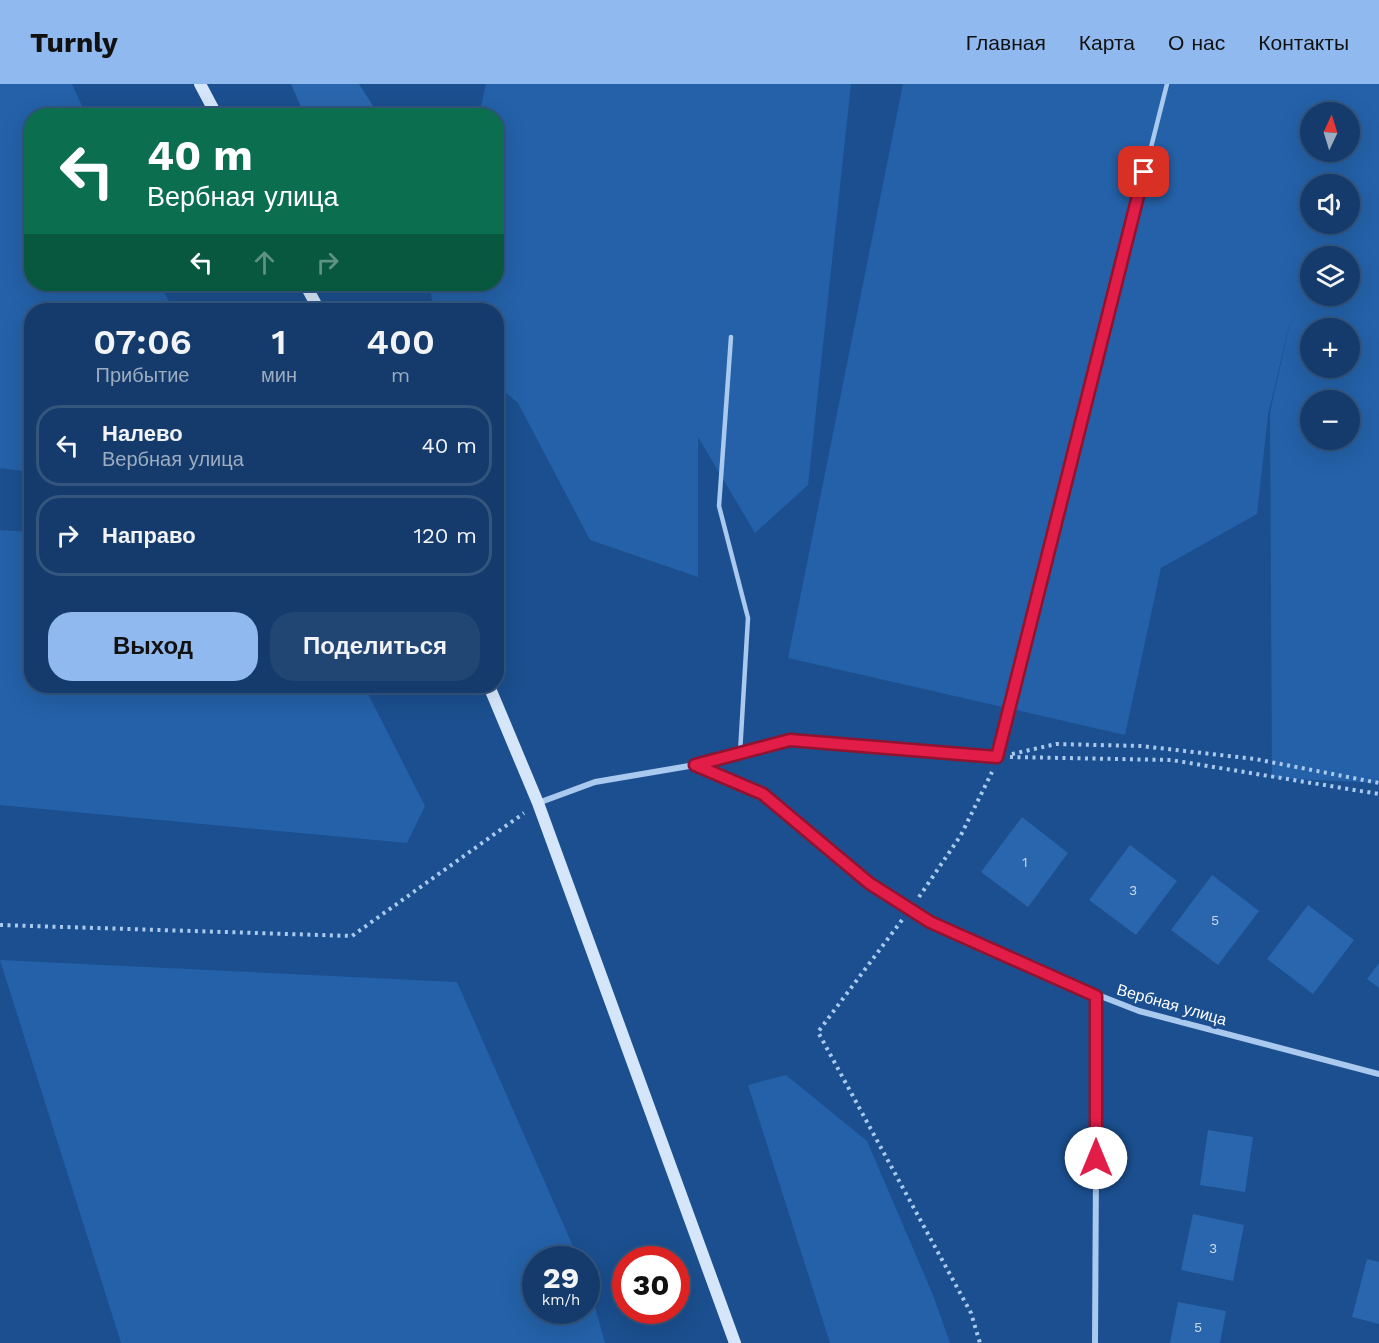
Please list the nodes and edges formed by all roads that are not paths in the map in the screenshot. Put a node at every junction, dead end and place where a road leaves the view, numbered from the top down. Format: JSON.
{"nodes":[{"id":1,"x":200,"y":84,"type":"edge"},
{"id":2,"x":1167,"y":84,"type":"edge"},
{"id":3,"x":214,"y":108,"type":"edge"},
{"id":4,"x":731,"y":337,"type":"dead end"},
{"id":5,"x":492,"y":693,"type":"edge"},
{"id":6,"x":740,"y":753,"type":"junction"},
{"id":7,"x":997,"y":757,"type":"joint"},
{"id":8,"x":695,"y":765,"type":"junction"},
{"id":9,"x":538,"y":803,"type":"junction"},
{"id":10,"x":1096,"y":996,"type":"junction"},
{"id":11,"x":1379,"y":1074,"type":"edge"},
{"id":12,"x":735,"y":1343,"type":"edge"},
{"id":13,"x":1095,"y":1343,"type":"edge"}],
"edges":[{"from":1,"to":3,"type":"main road"},
{"from":2,"to":7,"type":"lane"},
{"from":4,"to":6,"type":"lane"},
{"from":5,"to":9,"type":"main road"},
{"from":6,"to":7,"type":"street"},
{"from":6,"to":8,"type":"street"},
{"from":8,"to":9,"type":"street"},
{"from":8,"to":10,"type":"street","name":"Вербная улица"},
{"from":9,"to":12,"type":"main road"},
{"from":10,"to":11,"type":"street","name":"Вербная улица"},
{"from":10,"to":13,"type":"street"}]}
